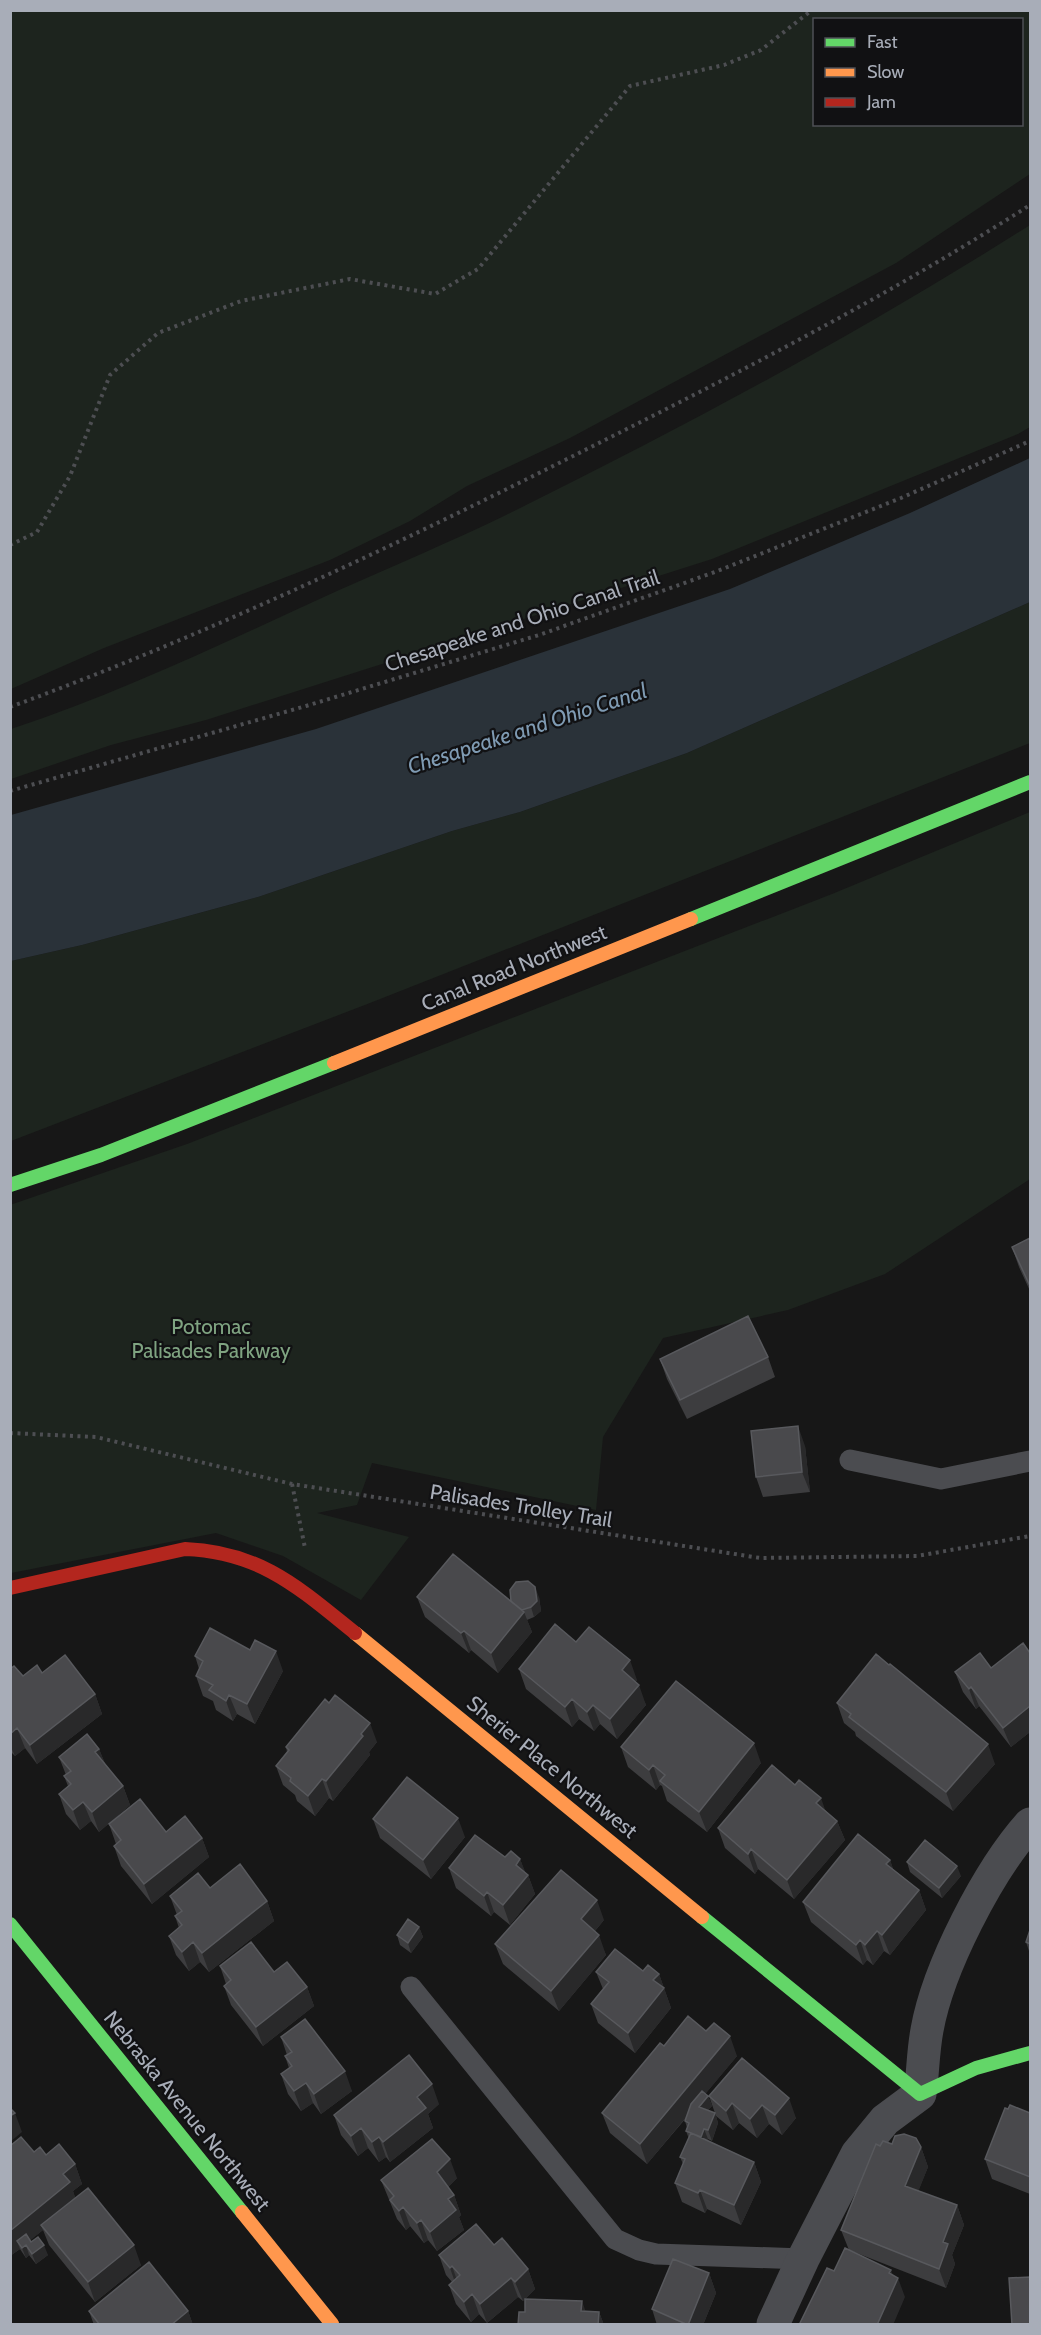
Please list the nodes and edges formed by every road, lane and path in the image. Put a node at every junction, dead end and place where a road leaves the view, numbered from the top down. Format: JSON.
{"nodes":[{"id":1,"x":812,"y":10,"type":"edge"},
{"id":2,"x":1030,"y":205,"type":"edge"},
{"id":3,"x":1030,"y":441,"type":"edge"},
{"id":4,"x":10,"y":545,"type":"edge"},
{"id":5,"x":10,"y":707,"type":"edge"},
{"id":6,"x":1030,"y":782,"type":"edge"},
{"id":7,"x":10,"y":791,"type":"edge"},
{"id":8,"x":10,"y":1185,"type":"edge"},
{"id":9,"x":10,"y":1433,"type":"edge"},
{"id":10,"x":850,"y":1460,"type":"dead end"},
{"id":11,"x":1030,"y":1461,"type":"edge"},
{"id":12,"x":292,"y":1484,"type":"junction"},
{"id":13,"x":1030,"y":1536,"type":"edge"},
{"id":14,"x":10,"y":1588,"type":"edge"},
{"id":15,"x":316,"y":1602,"type":"junction"},
{"id":16,"x":1030,"y":1824,"type":"edge"},
{"id":17,"x":10,"y":1924,"type":"edge"},
{"id":18,"x":411,"y":1987,"type":"dead end"},
{"id":19,"x":1030,"y":2053,"type":"edge"},
{"id":20,"x":921,"y":2094,"type":"junction"},
{"id":21,"x":803,"y":2259,"type":"junction"},
{"id":22,"x":332,"y":2325,"type":"edge"},
{"id":23,"x":772,"y":2325,"type":"edge"}],
"edges":[{"from":1,"to":4,"type":"path"},
{"from":2,"to":5,"type":"path"},
{"from":3,"to":7,"type":"path","name":"Chesapeake and Ohio Canal Trail"},
{"from":6,"to":8,"type":"main road","name":"Canal Road Northwest"},
{"from":9,"to":12,"type":"path","name":"Palisades Trolley Trail"},
{"from":10,"to":11,"type":"lane"},
{"from":12,"to":13,"type":"path","name":"Palisades Trolley Trail"},
{"from":12,"to":15,"type":"path"},
{"from":14,"to":15,"type":"main road","name":"Sherier Place Northwest"},
{"from":15,"to":20,"type":"main road","name":"Sherier Place Northwest"},
{"from":16,"to":20,"type":"street"},
{"from":17,"to":22,"type":"main road","name":"Nebraska Avenue Northwest"},
{"from":18,"to":21,"type":"lane"},
{"from":19,"to":20,"type":"main road"},
{"from":20,"to":21,"type":"street"},
{"from":21,"to":23,"type":"street"}]}
